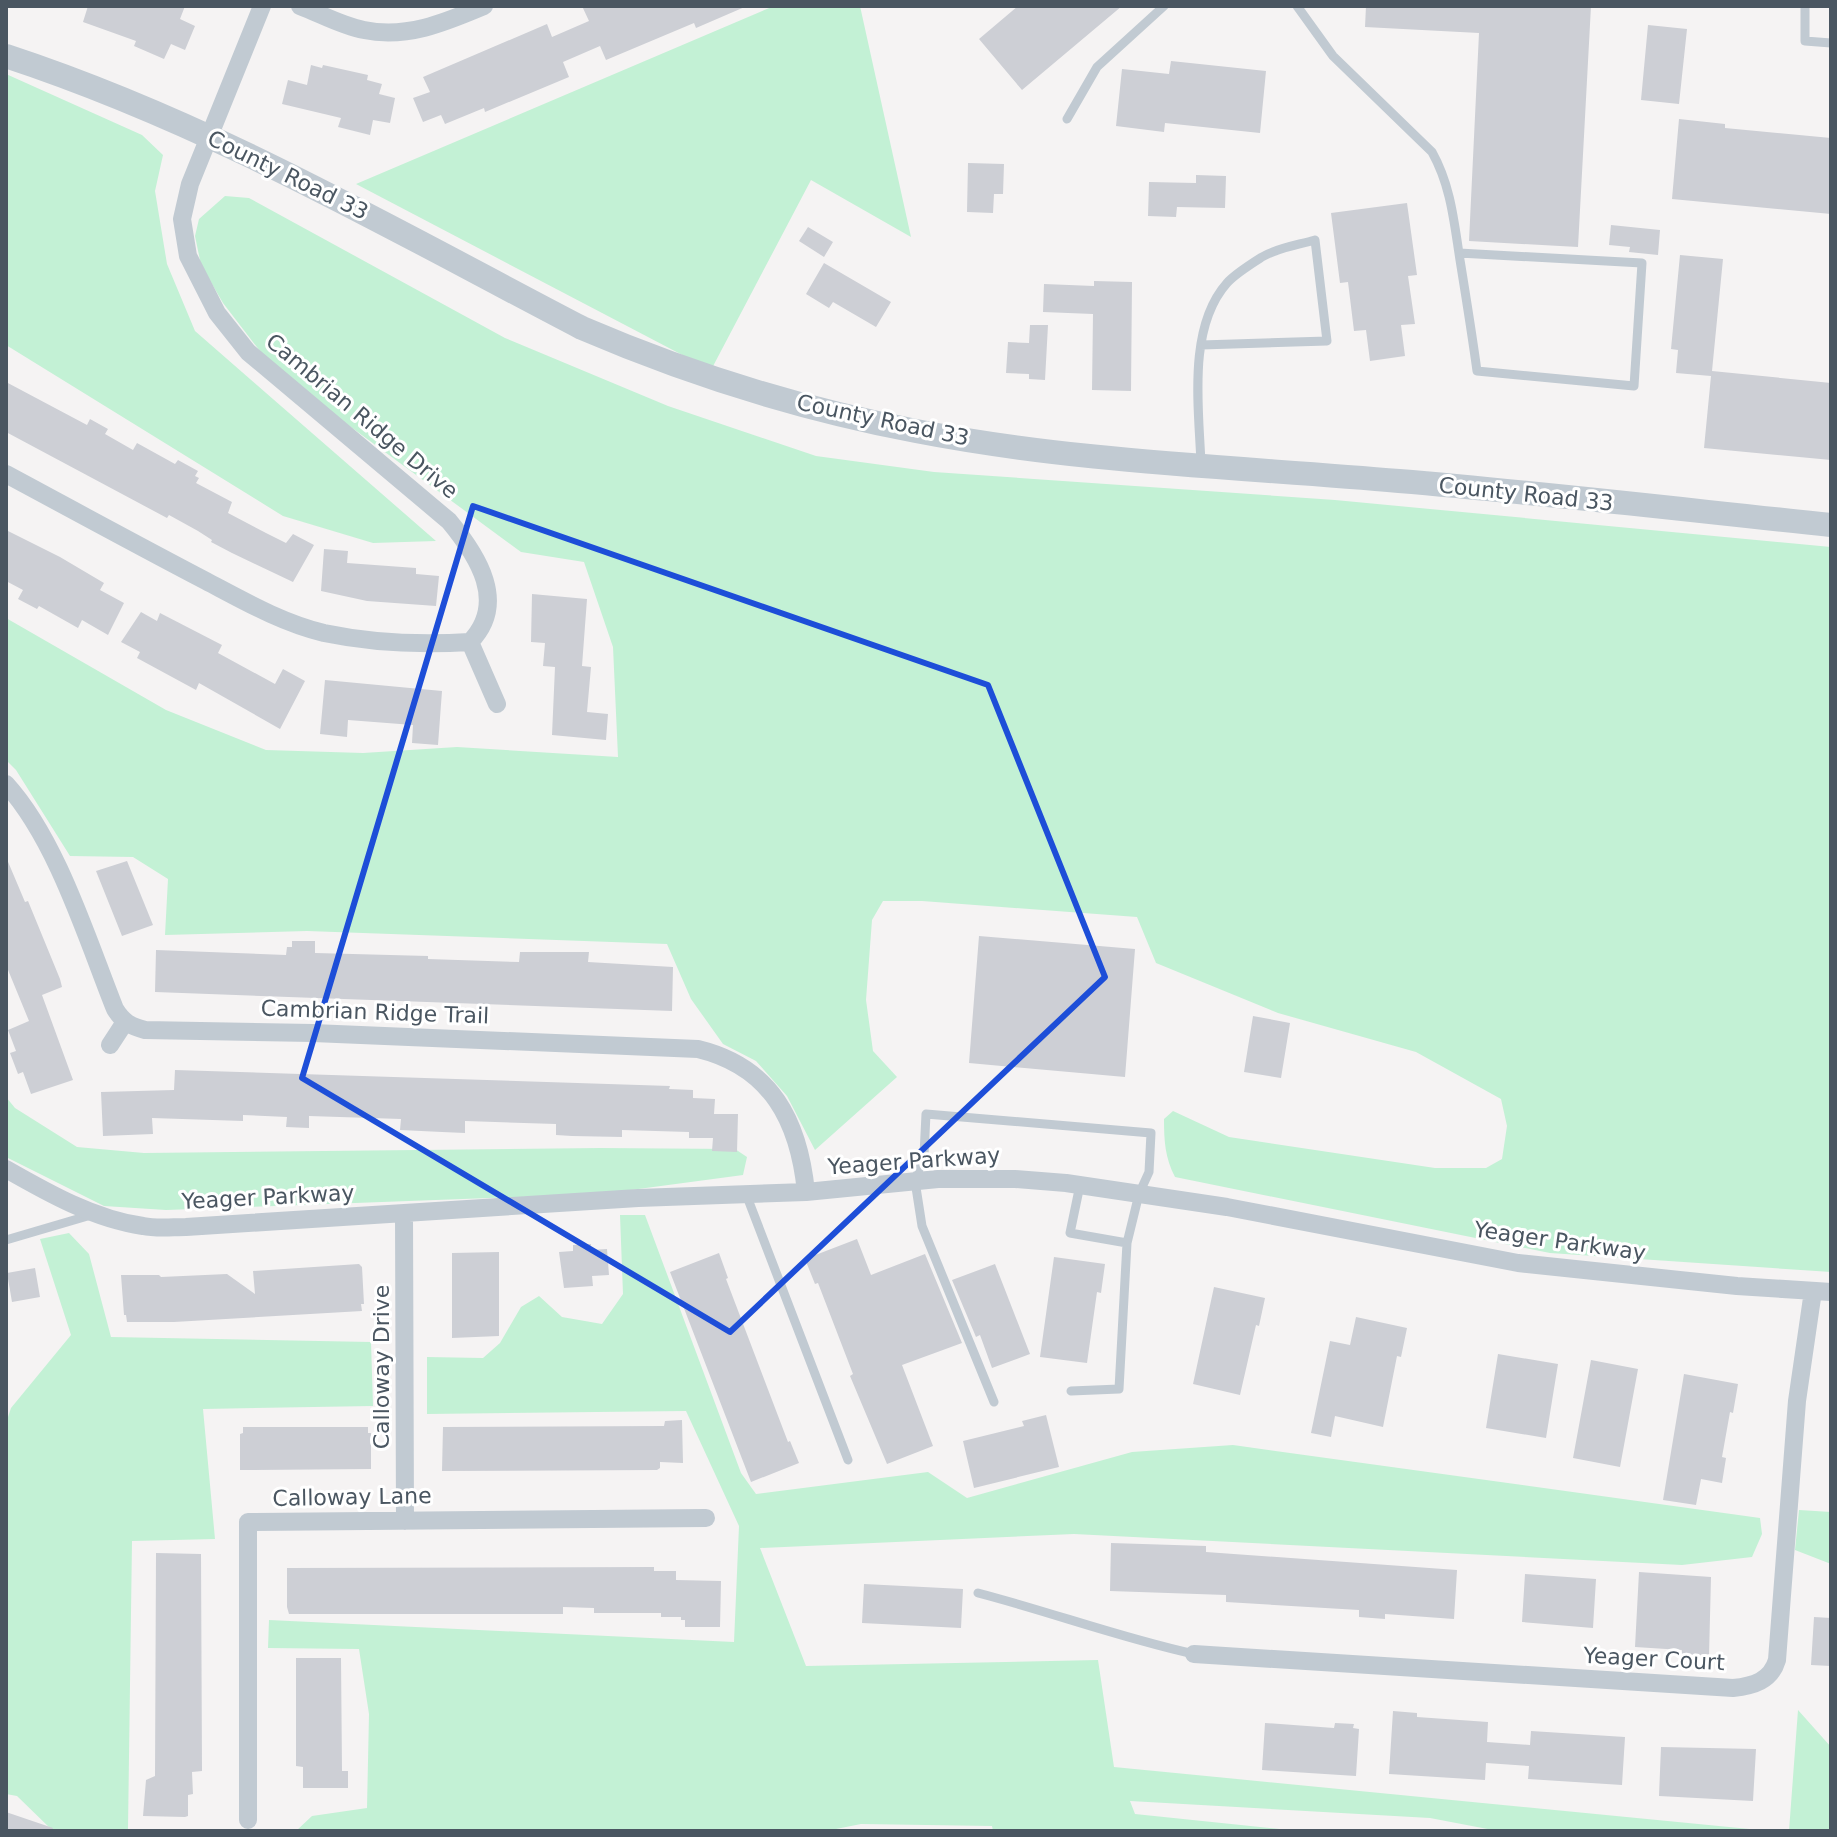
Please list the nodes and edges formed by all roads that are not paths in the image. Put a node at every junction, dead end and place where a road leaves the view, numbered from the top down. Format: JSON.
{"nodes":[{"id":1,"x":262,"y":6,"type":"edge"},
{"id":2,"x":300,"y":6,"type":"edge"},
{"id":3,"x":484,"y":6,"type":"edge"},
{"id":4,"x":1164,"y":6,"type":"edge"},
{"id":5,"x":1297,"y":6,"type":"edge"},
{"id":6,"x":1805,"y":6,"type":"edge"},
{"id":7,"x":1831,"y":43,"type":"edge"},
{"id":8,"x":6,"y":56,"type":"edge"},
{"id":9,"x":1067,"y":119,"type":"dead end"},
{"id":10,"x":208,"y":136,"type":"junction"},
{"id":11,"x":1459,"y":253,"type":"junction"},
{"id":12,"x":1201,"y":345,"type":"junction"},
{"id":13,"x":1201,"y":464,"type":"junction"},
{"id":14,"x":6,"y":474,"type":"edge"},
{"id":15,"x":1831,"y":525,"type":"edge"},
{"id":16,"x":470,"y":642,"type":"junction"},
{"id":17,"x":497,"y":704,"type":"dead end"},
{"id":18,"x":6,"y":784,"type":"edge"},
{"id":19,"x":125,"y":1022,"type":"junction"},
{"id":20,"x":110,"y":1045,"type":"dead end"},
{"id":21,"x":6,"y":1169,"type":"edge"},
{"id":22,"x":915,"y":1181,"type":"junction"},
{"id":23,"x":1080,"y":1185,"type":"junction"},
{"id":24,"x":806,"y":1192,"type":"junction"},
{"id":25,"x":746,"y":1194,"type":"junction"},
{"id":26,"x":1139,"y":1194,"type":"junction"},
{"id":27,"x":404,"y":1213,"type":"junction"},
{"id":28,"x":97,"y":1214,"type":"junction"},
{"id":29,"x":6,"y":1240,"type":"edge"},
{"id":30,"x":1127,"y":1243,"type":"junction"},
{"id":31,"x":1822,"y":1292,"type":"edge"},
{"id":32,"x":1071,"y":1391,"type":"dead end"},
{"id":33,"x":994,"y":1402,"type":"dead end"},
{"id":34,"x":848,"y":1460,"type":"dead end"},
{"id":35,"x":706,"y":1518,"type":"dead end"},
{"id":36,"x":405,"y":1521,"type":"junction"},
{"id":37,"x":978,"y":1593,"type":"dead end"},
{"id":38,"x":1194,"y":1654,"type":"joint"},
{"id":39,"x":248,"y":1820,"type":"dead end"}],
"edges":[{"from":1,"to":10,"type":"street","name":"Cambrian Ridge Drive"},
{"from":2,"to":3,"type":"street"},
{"from":4,"to":9,"type":"lane"},
{"from":5,"to":11,"type":"lane"},
{"from":6,"to":7,"type":"lane"},
{"from":8,"to":10,"type":"street","name":"County Road 33"},
{"from":10,"to":13,"type":"street","name":"County Road 33"},
{"from":10,"to":16,"type":"street","name":"Cambrian Ridge Drive"},
{"from":11,"to":11,"type":"lane"},
{"from":12,"to":12,"type":"lane"},
{"from":12,"to":13,"type":"lane"},
{"from":13,"to":15,"type":"street","name":"County Road 33"},
{"from":14,"to":16,"type":"street"},
{"from":16,"to":17,"type":"street"},
{"from":18,"to":19,"type":"street"},
{"from":19,"to":20,"type":"street"},
{"from":19,"to":24,"type":"street","name":"Cambrian Ridge Trail"},
{"from":21,"to":28,"type":"street","name":"Yeager Parkway"},
{"from":22,"to":23,"type":"street","name":"Yeager Parkway"},
{"from":22,"to":24,"type":"street","name":"Yeager Parkway"},
{"from":22,"to":26,"type":"lane"},
{"from":22,"to":33,"type":"lane"},
{"from":23,"to":26,"type":"street","name":"Yeager Parkway"},
{"from":23,"to":30,"type":"lane"},
{"from":24,"to":25,"type":"street","name":"Yeager Parkway"},
{"from":25,"to":27,"type":"street","name":"Yeager Parkway"},
{"from":25,"to":34,"type":"lane"},
{"from":26,"to":30,"type":"lane"},
{"from":26,"to":31,"type":"street","name":"Yeager Parkway"},
{"from":27,"to":28,"type":"street","name":"Yeager Parkway"},
{"from":27,"to":36,"type":"street","name":"Calloway Drive"},
{"from":28,"to":29,"type":"lane"},
{"from":30,"to":32,"type":"lane"},
{"from":31,"to":38,"type":"street","name":"Yeager Court"},
{"from":35,"to":36,"type":"street","name":"Calloway Lane"},
{"from":36,"to":39,"type":"street","name":"Calloway Lane"},
{"from":37,"to":38,"type":"lane"}]}
